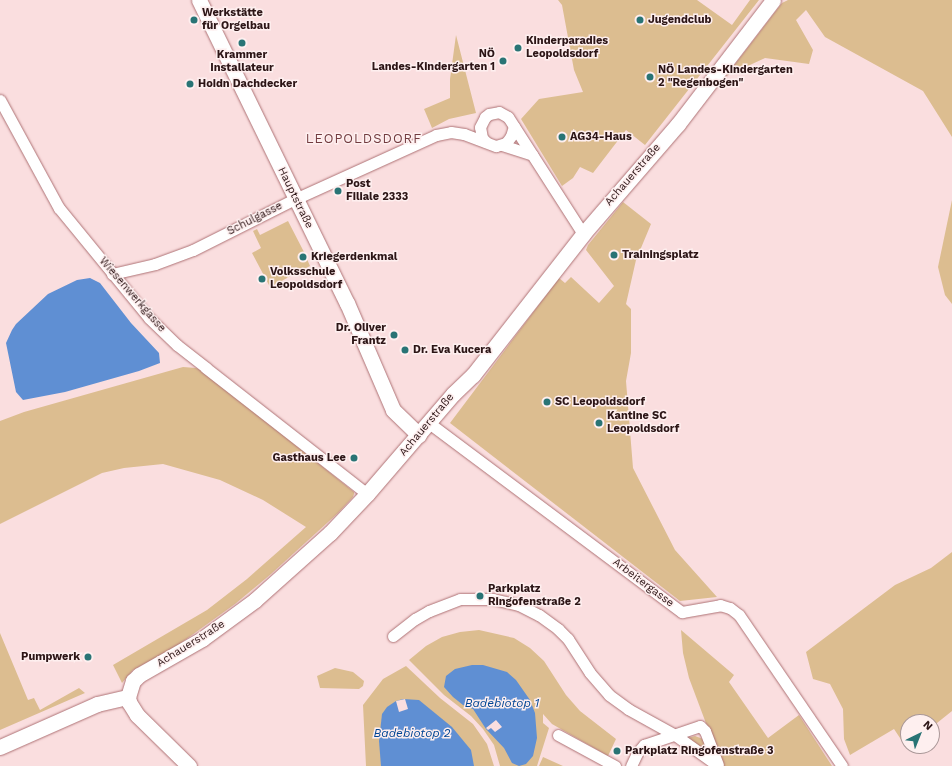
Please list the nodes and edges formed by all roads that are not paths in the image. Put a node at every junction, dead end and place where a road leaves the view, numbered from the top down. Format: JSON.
{"nodes":[{"id":1,"x":199,"y":0,"type":"edge"},
{"id":2,"x":773,"y":0,"type":"edge"},
{"id":3,"x":0,"y":100,"type":"edge"},
{"id":4,"x":514,"y":126,"type":"junction"},
{"id":5,"x":486,"y":142,"type":"junction"},
{"id":6,"x":502,"y":145,"type":"junction"},
{"id":7,"x":532,"y":155,"type":"junction"},
{"id":8,"x":296,"y":199,"type":"junction"},
{"id":9,"x":583,"y":234,"type":"junction"},
{"id":10,"x":112,"y":274,"type":"junction"},
{"id":11,"x":424,"y":428,"type":"junction"},
{"id":12,"x":367,"y":494,"type":"junction"},
{"id":13,"x":392,"y":636,"type":"dead end"},
{"id":14,"x":128,"y":697,"type":"junction"},
{"id":15,"x":558,"y":735,"type":"dead end"},
{"id":16,"x":675,"y":735,"type":"junction"},
{"id":17,"x":0,"y":747,"type":"edge"},
{"id":18,"x":718,"y":765,"type":"edge"},
{"id":19,"x":189,"y":766,"type":"edge"},
{"id":20,"x":615,"y":766,"type":"edge"},
{"id":21,"x":631,"y":766,"type":"edge"},
{"id":22,"x":842,"y":766,"type":"edge"}],
"edges":[{"from":1,"to":8,"type":"street","name":"Hauptstraße"},
{"from":2,"to":9,"type":"street","name":"Achauerstraße"},
{"from":3,"to":10,"type":"street","name":"Wiesenwerkgasse"},
{"from":4,"to":5,"type":"street"},
{"from":4,"to":6,"type":"street"},
{"from":4,"to":7,"type":"street"},
{"from":5,"to":6,"type":"street","name":"Schulgasse"},
{"from":5,"to":8,"type":"street","name":"Schulgasse"},
{"from":6,"to":7,"type":"street","name":"Schulgasse"},
{"from":7,"to":9,"type":"street"},
{"from":8,"to":10,"type":"street","name":"Schulgasse"},
{"from":8,"to":11,"type":"street","name":"Hauptstraße"},
{"from":9,"to":11,"type":"street","name":"Achauerstraße"},
{"from":10,"to":12,"type":"street","name":"Wiesenwerkgasse"},
{"from":11,"to":12,"type":"street","name":"Achauerstraße"},
{"from":11,"to":22,"type":"street","name":"Arbeitergasse"},
{"from":12,"to":14,"type":"street","name":"Achauerstraße"},
{"from":13,"to":16,"type":"street"},
{"from":14,"to":17,"type":"street"},
{"from":14,"to":19,"type":"street"},
{"from":15,"to":20,"type":"street"},
{"from":16,"to":18,"type":"street"},
{"from":16,"to":18,"type":"street"},
{"from":16,"to":21,"type":"street"}]}
